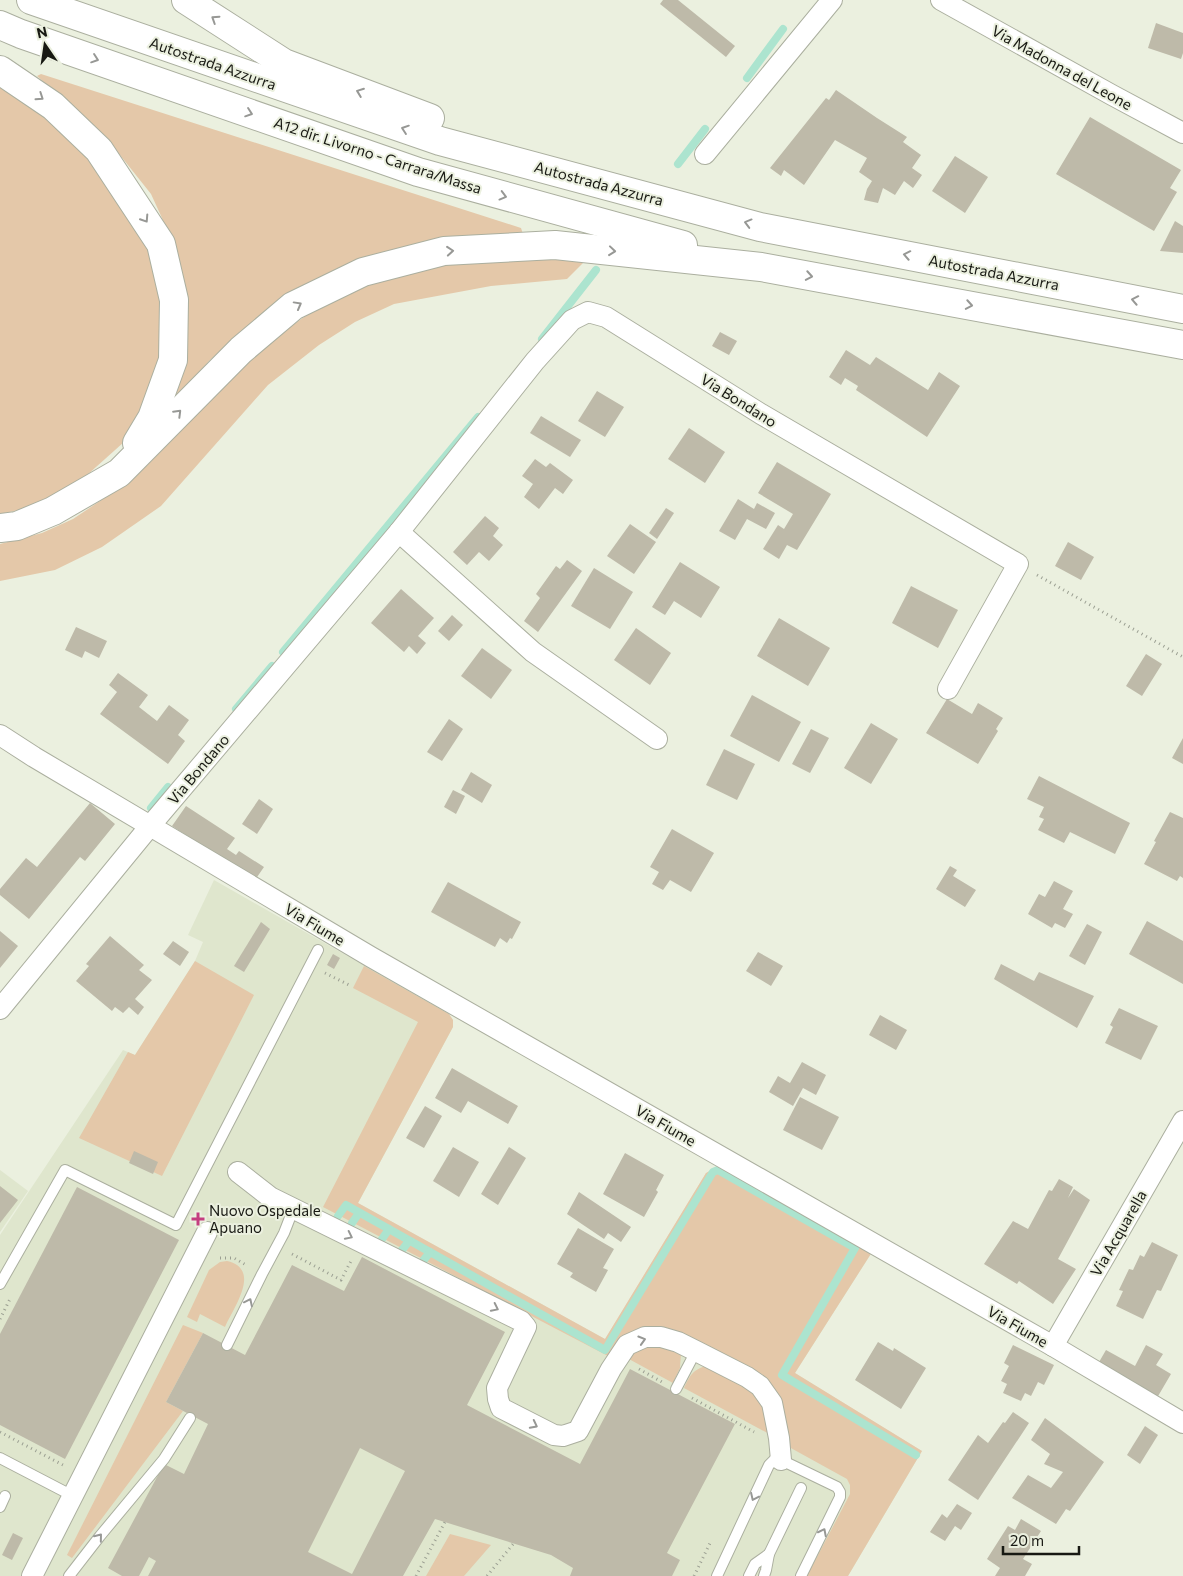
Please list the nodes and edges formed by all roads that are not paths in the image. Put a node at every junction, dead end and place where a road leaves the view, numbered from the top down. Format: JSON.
{"nodes":[{"id":1,"x":31,"y":0,"type":"edge"},
{"id":2,"x":186,"y":0,"type":"edge"},
{"id":3,"x":832,"y":0,"type":"edge"},
{"id":4,"x":941,"y":0,"type":"edge"},
{"id":5,"x":0,"y":25,"type":"edge"},
{"id":6,"x":0,"y":70,"type":"edge"},
{"id":7,"x":1183,"y":133,"type":"edge"},
{"id":8,"x":705,"y":154,"type":"dead end"},
{"id":9,"x":534,"y":166,"type":"junction"},
{"id":10,"x":762,"y":267,"type":"junction"},
{"id":11,"x":1183,"y":309,"type":"edge"},
{"id":12,"x":1183,"y":345,"type":"edge"},
{"id":13,"x":119,"y":473,"type":"junction"},
{"id":14,"x":0,"y":528,"type":"edge"},
{"id":15,"x":399,"y":532,"type":"junction"},
{"id":16,"x":948,"y":689,"type":"dead end"},
{"id":17,"x":0,"y":736,"type":"edge"},
{"id":18,"x":657,"y":739,"type":"dead end"},
{"id":19,"x":150,"y":826,"type":"junction"},
{"id":20,"x":318,"y":950,"type":"dead end"},
{"id":21,"x":0,"y":1009,"type":"edge"},
{"id":22,"x":1183,"y":1121,"type":"edge"},
{"id":23,"x":238,"y":1172,"type":"dead end"},
{"id":24,"x":289,"y":1207,"type":"junction"},
{"id":25,"x":207,"y":1232,"type":"dead end"},
{"id":26,"x":0,"y":1284,"type":"edge"},
{"id":27,"x":227,"y":1345,"type":"dead end"},
{"id":28,"x":1053,"y":1346,"type":"junction"},
{"id":29,"x":696,"y":1351,"type":"junction"},
{"id":30,"x":676,"y":1389,"type":"road end"},
{"id":31,"x":190,"y":1418,"type":"dead end"},
{"id":32,"x":1183,"y":1423,"type":"edge"},
{"id":33,"x":0,"y":1458,"type":"edge"},
{"id":34,"x":780,"y":1460,"type":"junction"},
{"id":35,"x":801,"y":1488,"type":"dead end"},
{"id":36,"x":5,"y":1496,"type":"dead end"},
{"id":37,"x":73,"y":1496,"type":"junction"},
{"id":38,"x":0,"y":1507,"type":"edge"},
{"id":39,"x":769,"y":1554,"type":"junction"},
{"id":40,"x":32,"y":1576,"type":"edge"},
{"id":41,"x":69,"y":1576,"type":"edge"},
{"id":42,"x":717,"y":1576,"type":"edge"},
{"id":43,"x":749,"y":1576,"type":"edge"},
{"id":44,"x":764,"y":1576,"type":"edge"},
{"id":45,"x":801,"y":1576,"type":"edge"}],
"edges":[{"from":9,"to":1,"type":"highway","name":"Autostrada Azzurra","one_way":true},
{"from":9,"to":2,"type":"highway","one_way":true},
{"from":3,"to":8,"type":"street"},
{"from":4,"to":7,"type":"street","name":"Via Madonna del Leone"},
{"from":5,"to":10,"type":"highway","name":"A12 dir. Livorno - Carrara/Massa","one_way":true},
{"from":6,"to":13,"type":"highway","one_way":true},
{"from":11,"to":9,"type":"highway","name":"Autostrada Azzurra","one_way":true},
{"from":10,"to":12,"type":"highway","one_way":true},
{"from":13,"to":10,"type":"highway","one_way":true},
{"from":13,"to":14,"type":"highway"},
{"from":15,"to":16,"type":"street","name":"Via Bondano"},
{"from":15,"to":18,"type":"street"},
{"from":15,"to":19,"type":"street","name":"Via Bondano"},
{"from":17,"to":19,"type":"street","name":"Via Fiume"},
{"from":19,"to":21,"type":"street","name":"Via Bondano"},
{"from":19,"to":28,"type":"street","name":"Via Fiume"},
{"from":20,"to":26,"type":"lane"},
{"from":22,"to":28,"type":"street","name":"Via Acquarella"},
{"from":23,"to":24,"type":"street"},
{"from":27,"to":24,"type":"lane","one_way":true},
{"from":24,"to":29,"type":"street","one_way":true},
{"from":25,"to":37,"type":"street"},
{"from":28,"to":32,"type":"street","name":"Via Fiume"},
{"from":29,"to":30,"type":"lane"},
{"from":29,"to":34,"type":"street"},
{"from":41,"to":31,"type":"lane","one_way":true},
{"from":33,"to":37,"type":"lane"},
{"from":34,"to":42,"type":"lane","one_way":true},
{"from":45,"to":34,"type":"lane","one_way":true},
{"from":35,"to":39,"type":"lane"},
{"from":36,"to":38,"type":"lane"},
{"from":37,"to":40,"type":"street"},
{"from":39,"to":43,"type":"lane"},
{"from":39,"to":44,"type":"lane"}]}
